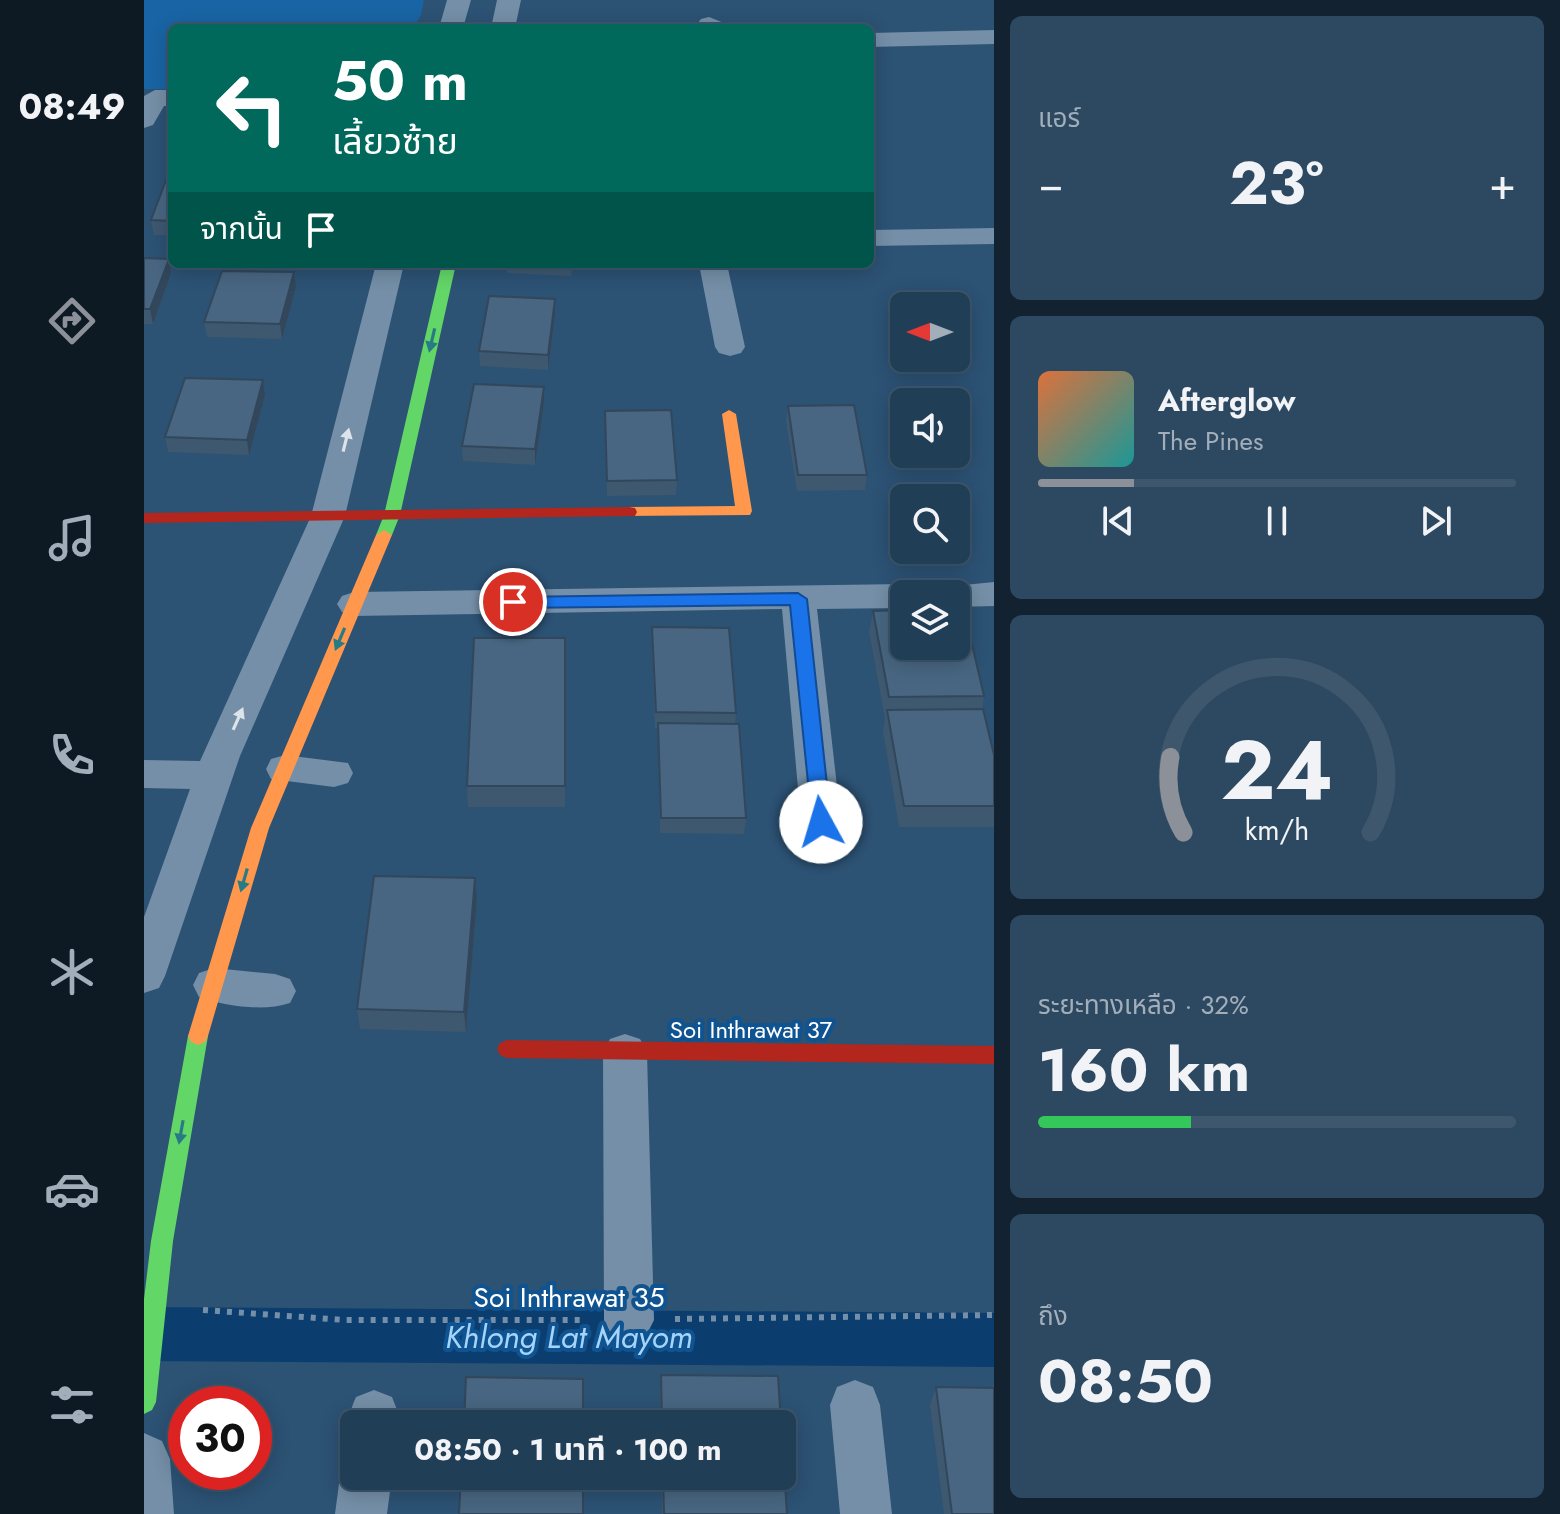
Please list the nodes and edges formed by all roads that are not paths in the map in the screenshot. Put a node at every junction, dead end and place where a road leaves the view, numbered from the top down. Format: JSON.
{"nodes":[{"id":1,"x":459,"y":0,"type":"edge"},
{"id":2,"x":509,"y":0,"type":"edge"},
{"id":3,"x":452,"y":24,"type":"edge"},
{"id":4,"x":504,"y":24,"type":"edge"},
{"id":5,"x":994,"y":37,"type":"edge"},
{"id":6,"x":874,"y":40,"type":"edge"},
{"id":7,"x":168,"y":98,"type":"edge"},
{"id":8,"x":144,"y":120,"type":"edge"},
{"id":9,"x":994,"y":236,"type":"edge"},
{"id":10,"x":874,"y":238,"type":"edge"},
{"id":11,"x":389,"y":268,"type":"edge"},
{"id":12,"x":448,"y":268,"type":"edge"},
{"id":13,"x":714,"y":268,"type":"edge"},
{"id":14,"x":730,"y":347,"type":"dead end"},
{"id":15,"x":729,"y":414,"type":"dead end"},
{"id":16,"x":392,"y":515,"type":"junction"},
{"id":17,"x":328,"y":516,"type":"junction"},
{"id":18,"x":144,"y":518,"type":"edge"},
{"id":19,"x":994,"y":594,"type":"edge"},
{"id":20,"x":970,"y":595,"type":"edge"},
{"id":21,"x":890,"y":596,"type":"edge"},
{"id":22,"x":798,"y":599,"type":"junction"},
{"id":23,"x":354,"y":604,"type":"junction"},
{"id":24,"x":285,"y":769,"type":"junction"},
{"id":25,"x":334,"y":773,"type":"dead end"},
{"id":26,"x":144,"y":774,"type":"edge"},
{"id":27,"x":215,"y":775,"type":"junction"},
{"id":28,"x":821,"y":822,"type":"dead end"},
{"id":29,"x":144,"y":976,"type":"edge"},
{"id":30,"x":214,"y":985,"type":"junction"},
{"id":31,"x":275,"y":991,"type":"dead end"},
{"id":32,"x":507,"y":1049,"type":"dead end"},
{"id":33,"x":625,"y":1052,"type":"junction"},
{"id":34,"x":994,"y":1055,"type":"edge"},
{"id":35,"x":629,"y":1320,"type":"road end"},
{"id":36,"x":144,"y":1402,"type":"edge"},
{"id":37,"x":855,"y":1405,"type":"dead end"},
{"id":38,"x":144,"y":1459,"type":"edge"},
{"id":39,"x":364,"y":1490,"type":"edge"},
{"id":40,"x":148,"y":1514,"type":"edge"},
{"id":41,"x":361,"y":1514,"type":"edge"},
{"id":42,"x":866,"y":1514,"type":"edge"}],
"edges":[{"from":1,"to":3,"type":"street"},
{"from":2,"to":4,"type":"street"},
{"from":5,"to":6,"type":"street"},
{"from":7,"to":8,"type":"street"},
{"from":9,"to":10,"type":"street"},
{"from":17,"to":11,"type":"street","one_way":true},
{"from":12,"to":16,"type":"street","one_way":true},
{"from":13,"to":14,"type":"street"},
{"from":15,"to":16,"type":"street"},
{"from":16,"to":17,"type":"street"},
{"from":16,"to":23,"type":"street"},
{"from":17,"to":18,"type":"street"},
{"from":27,"to":17,"type":"street","one_way":true},
{"from":19,"to":20,"type":"street"},
{"from":21,"to":22,"type":"street"},
{"from":22,"to":23,"type":"street"},
{"from":22,"to":28,"type":"street"},
{"from":23,"to":24,"type":"street","one_way":true},
{"from":24,"to":25,"type":"street"},
{"from":24,"to":30,"type":"street","one_way":true},
{"from":26,"to":27,"type":"street"},
{"from":27,"to":29,"type":"street"},
{"from":30,"to":31,"type":"street"},
{"from":30,"to":36,"type":"street","one_way":true},
{"from":32,"to":33,"type":"street","name":"Soi Inthrawat 37"},
{"from":33,"to":34,"type":"street","name":"Soi Inthrawat 37"},
{"from":33,"to":35,"type":"street"},
{"from":37,"to":42,"type":"street"},
{"from":38,"to":40,"type":"street"},
{"from":39,"to":41,"type":"street"}]}
